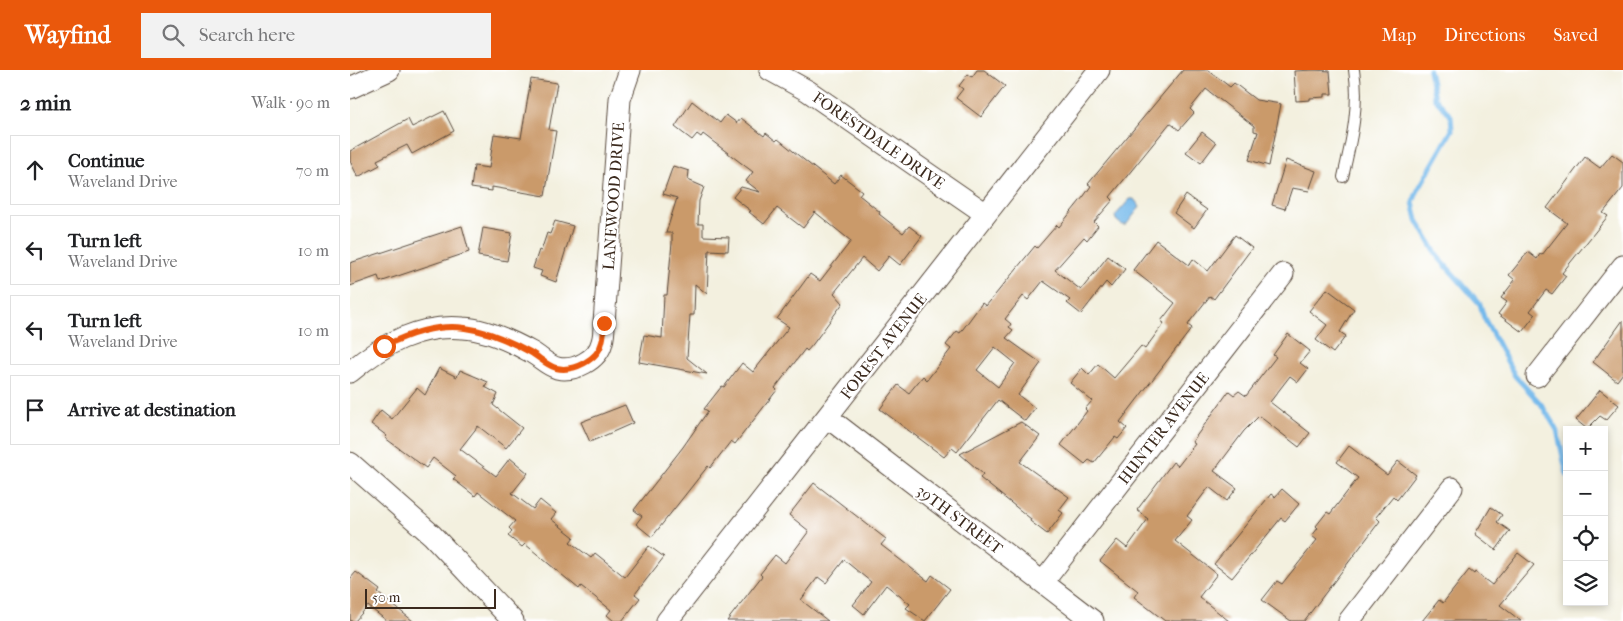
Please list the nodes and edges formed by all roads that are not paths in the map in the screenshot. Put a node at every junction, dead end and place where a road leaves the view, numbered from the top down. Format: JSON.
{"nodes":[{"id":1,"x":389,"y":70,"type":"edge"},
{"id":2,"x":630,"y":70,"type":"edge"},
{"id":3,"x":770,"y":70,"type":"edge"},
{"id":4,"x":1099,"y":70,"type":"edge"},
{"id":5,"x":1354,"y":70,"type":"edge"},
{"id":6,"x":350,"y":88,"type":"edge"},
{"id":7,"x":1343,"y":177,"type":"dead end"},
{"id":8,"x":986,"y":214,"type":"junction"},
{"id":9,"x":1623,"y":266,"type":"edge"},
{"id":10,"x":1284,"y":274,"type":"dead end"},
{"id":11,"x":350,"y":372,"type":"edge"},
{"id":12,"x":1537,"y":376,"type":"dead end"},
{"id":13,"x":827,"y":417,"type":"junction"},
{"id":14,"x":350,"y":463,"type":"edge"},
{"id":15,"x":1452,"y":488,"type":"dead end"},
{"id":16,"x":1043,"y":582,"type":"junction"},
{"id":17,"x":513,"y":621,"type":"edge"},
{"id":18,"x":667,"y":621,"type":"edge"},
{"id":19,"x":1093,"y":621,"type":"edge"},
{"id":20,"x":1349,"y":621,"type":"edge"}],
"edges":[{"from":1,"to":6,"type":"street"},
{"from":2,"to":11,"type":"street","name":"LANEWOOD DRIVE"},
{"from":3,"to":8,"type":"street","name":"FORESTDALE DRIVE"},
{"from":4,"to":8,"type":"street","name":"FOREST AVENUE"},
{"from":5,"to":7,"type":"lane"},
{"from":8,"to":13,"type":"street","name":"FOREST AVENUE"},
{"from":9,"to":12,"type":"street"},
{"from":10,"to":16,"type":"street","name":"HUNTER AVENUE"},
{"from":13,"to":16,"type":"street","name":"39TH STREET"},
{"from":13,"to":18,"type":"street","name":"FOREST AVENUE"},
{"from":14,"to":17,"type":"street"},
{"from":15,"to":20,"type":"street"},
{"from":16,"to":19,"type":"street","name":"39TH STREET"}]}
